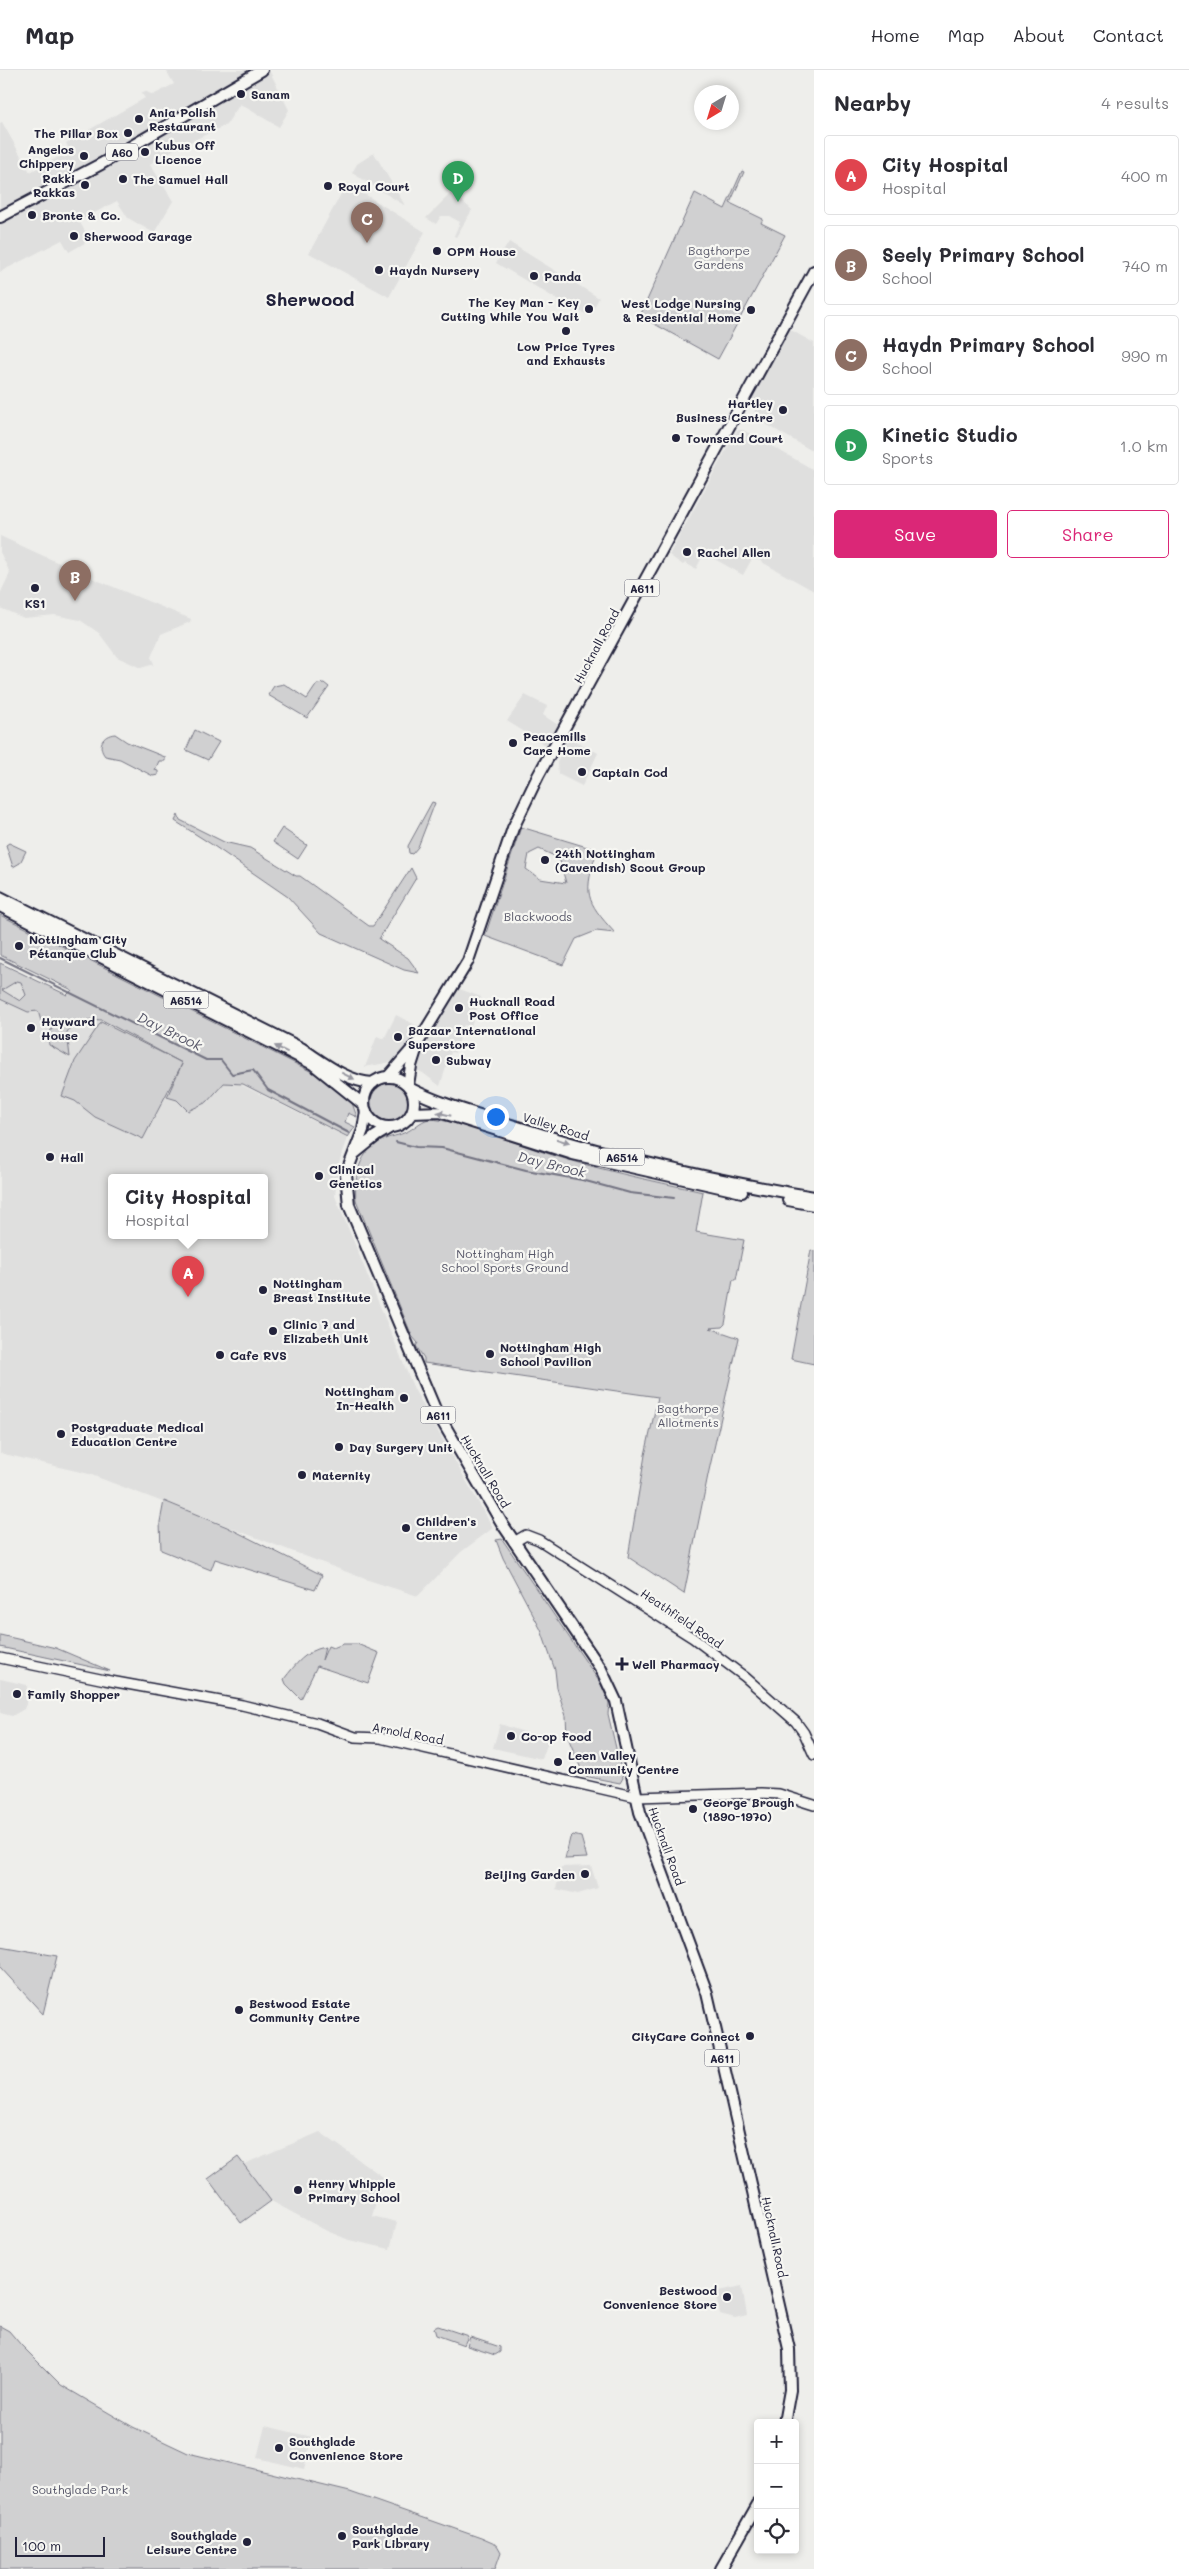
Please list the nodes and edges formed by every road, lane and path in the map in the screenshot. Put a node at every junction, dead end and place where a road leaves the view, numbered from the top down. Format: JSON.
{"nodes":[{"id":1,"x":262,"y":70,"type":"edge"},
{"id":2,"x":0,"y":217,"type":"edge"},
{"id":3,"x":814,"y":270,"type":"edge"},
{"id":4,"x":0,"y":897,"type":"edge"},
{"id":5,"x":0,"y":906,"type":"edge"},
{"id":6,"x":20,"y":912,"type":"junction"},
{"id":7,"x":419,"y":1041,"type":"junction"},
{"id":8,"x":388,"y":1077,"type":"junction"},
{"id":9,"x":373,"y":1083,"type":"junction"},
{"id":10,"x":410,"y":1087,"type":"junction"},
{"id":11,"x":365,"y":1108,"type":"junction"},
{"id":12,"x":412,"y":1113,"type":"junction"},
{"id":13,"x":391,"y":1127,"type":"junction"},
{"id":14,"x":352,"y":1155,"type":"junction"},
{"id":15,"x":814,"y":1197,"type":"edge"},
{"id":16,"x":814,"y":1205,"type":"edge"},
{"id":17,"x":514,"y":1542,"type":"junction"},
{"id":18,"x":0,"y":1658,"type":"edge"},
{"id":19,"x":814,"y":1754,"type":"edge"},
{"id":20,"x":637,"y":1798,"type":"junction"},
{"id":21,"x":814,"y":1804,"type":"edge"},
{"id":22,"x":785,"y":2419,"type":"edge"},
{"id":23,"x":755,"y":2509,"type":"edge"},
{"id":24,"x":721,"y":2569,"type":"edge"}],
"edges":[{"from":1,"to":2,"type":"main road","number":"A60"},
{"from":3,"to":7,"type":"main road","name":"Hucknall Road","number":"A611"},
{"from":4,"to":6,"type":"main road","number":"A6514"},
{"from":5,"to":6,"type":"main road","number":"A6514"},
{"from":6,"to":9,"type":"main road","number":"A6514","one_way":true},
{"from":11,"to":6,"type":"main road","number":"A6514","one_way":true},
{"from":7,"to":8,"type":"main road","name":"Hucknall Road","number":"A611"},
{"from":7,"to":10,"type":"main road","name":"Hucknall Road","number":"A611"},
{"from":8,"to":9,"type":"main road"},
{"from":8,"to":10,"type":"main road"},
{"from":9,"to":11,"type":"main road"},
{"from":10,"to":12,"type":"main road"},
{"from":10,"to":15,"type":"main road","name":"Valley Road","number":"A6514","one_way":true},
{"from":11,"to":13,"type":"main road"},
{"from":11,"to":14,"type":"main road","name":"Hucknall Road","number":"A611"},
{"from":12,"to":13,"type":"main road"},
{"from":16,"to":12,"type":"main road","name":"Valley Road","number":"A6514","one_way":true},
{"from":13,"to":14,"type":"main road"},
{"from":14,"to":17,"type":"main road","name":"Hucknall Road","number":"A611"},
{"from":17,"to":19,"type":"main road","name":"Heathfield Road"},
{"from":17,"to":20,"type":"main road","name":"Hucknall Road","number":"A611"},
{"from":18,"to":20,"type":"main road","name":"Arnold Road"},
{"from":20,"to":21,"type":"main road","name":"Arnold Road"},
{"from":20,"to":22,"type":"main road","name":"Hucknall Road","number":"A611"},
{"from":23,"to":24,"type":"main road"}]}
